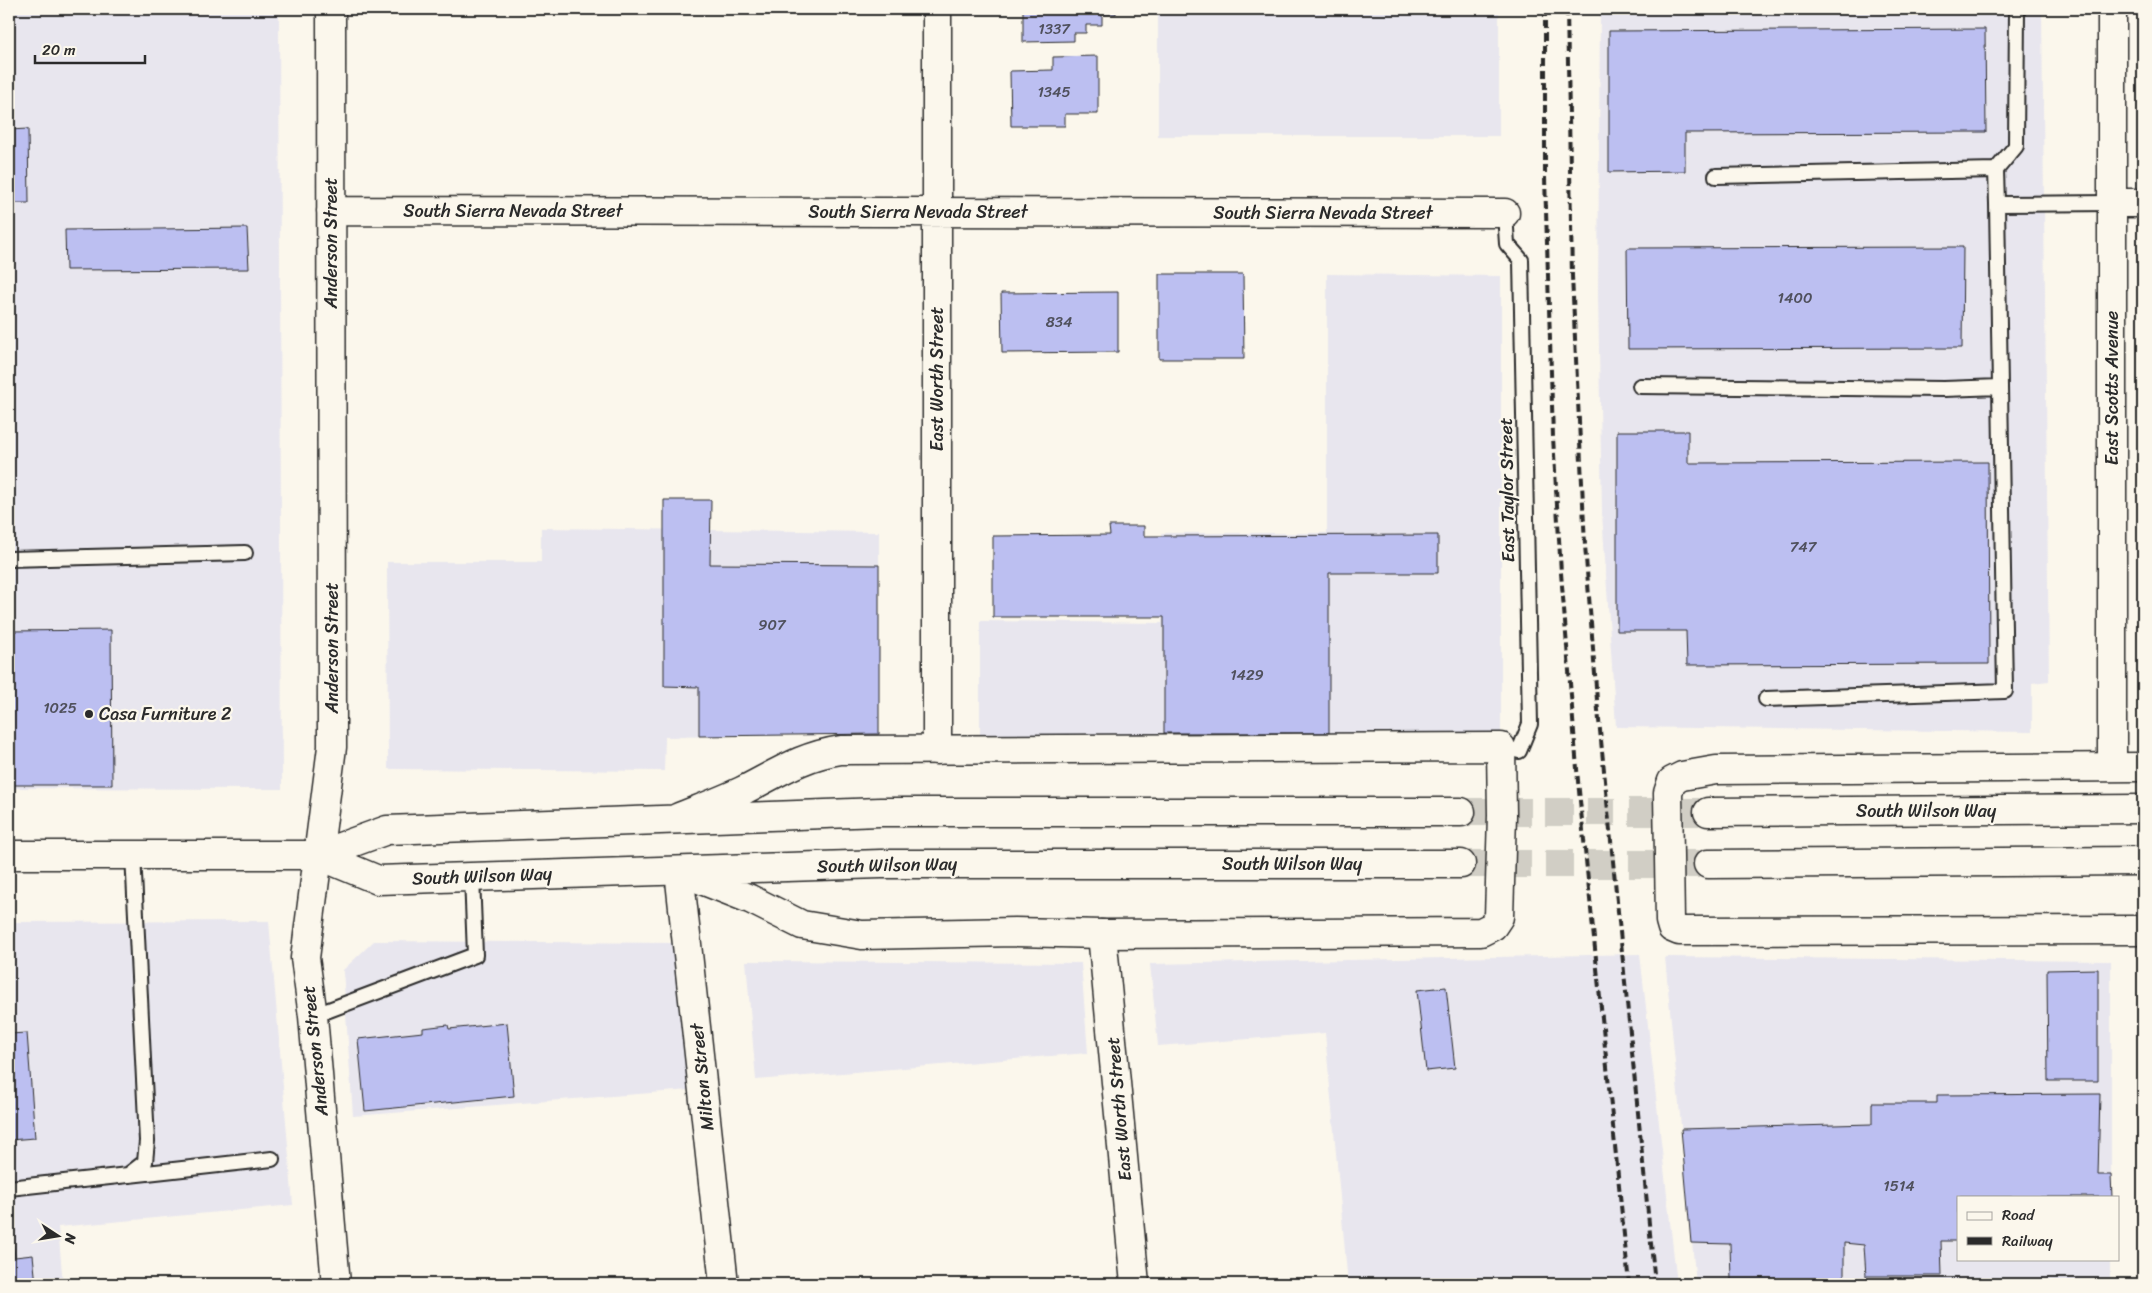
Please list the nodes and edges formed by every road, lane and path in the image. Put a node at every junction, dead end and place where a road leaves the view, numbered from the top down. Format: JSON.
{"nodes":[{"id":1,"x":331,"y":9,"type":"edge"},
{"id":2,"x":937,"y":9,"type":"edge"},
{"id":3,"x":2017,"y":9,"type":"edge"},
{"id":4,"x":2112,"y":9,"type":"edge"},
{"id":5,"x":1996,"y":170,"type":"junction"},
{"id":6,"x":1716,"y":176,"type":"dead end"},
{"id":7,"x":2112,"y":203,"type":"junction"},
{"id":8,"x":2143,"y":203,"type":"edge"},
{"id":9,"x":1997,"y":204,"type":"junction"},
{"id":10,"x":331,"y":211,"type":"junction"},
{"id":11,"x":937,"y":212,"type":"junction"},
{"id":12,"x":1505,"y":213,"type":"joint"},
{"id":13,"x":1640,"y":386,"type":"dead end"},
{"id":14,"x":2000,"y":387,"type":"junction"},
{"id":15,"x":245,"y":553,"type":"dead end"},
{"id":16,"x":9,"y":559,"type":"edge"},
{"id":17,"x":1766,"y":699,"type":"dead end"},
{"id":18,"x":1501,"y":747,"type":"junction"},
{"id":19,"x":937,"y":750,"type":"junction"},
{"id":20,"x":2112,"y":766,"type":"junction"},
{"id":21,"x":2143,"y":767,"type":"edge"},
{"id":22,"x":2143,"y":809,"type":"edge"},
{"id":23,"x":1461,"y":812,"type":"tunnel mouth"},
{"id":24,"x":1708,"y":812,"type":"tunnel mouth"},
{"id":25,"x":678,"y":818,"type":"junction"},
{"id":26,"x":133,"y":854,"type":"junction"},
{"id":27,"x":318,"y":855,"type":"junction"},
{"id":28,"x":9,"y":856,"type":"edge"},
{"id":29,"x":2143,"y":861,"type":"edge"},
{"id":30,"x":1461,"y":864,"type":"tunnel mouth"},
{"id":31,"x":1708,"y":864,"type":"tunnel mouth"},
{"id":32,"x":679,"y":871,"type":"junction"},
{"id":33,"x":472,"y":876,"type":"junction"},
{"id":34,"x":2143,"y":930,"type":"edge"},
{"id":35,"x":1102,"y":934,"type":"junction"},
{"id":36,"x":313,"y":1016,"type":"junction"},
{"id":37,"x":272,"y":1159,"type":"dead end"},
{"id":38,"x":128,"y":1175,"type":"junction"},
{"id":39,"x":9,"y":1188,"type":"edge"},
{"id":40,"x":336,"y":1284,"type":"edge"},
{"id":41,"x":724,"y":1284,"type":"edge"},
{"id":42,"x":1135,"y":1284,"type":"edge"}],
"edges":[{"from":1,"to":10,"type":"main road","name":"Anderson Street"},
{"from":2,"to":11,"type":"main road","name":"East Worth Street"},
{"from":3,"to":5,"type":"lane"},
{"from":4,"to":7,"type":"main road","name":"East Scotts Avenue"},
{"from":5,"to":6,"type":"lane"},
{"from":5,"to":9,"type":"lane"},
{"from":7,"to":8,"type":"main road"},
{"from":7,"to":9,"type":"lane"},
{"from":7,"to":20,"type":"main road","name":"East Scotts Avenue"},
{"from":9,"to":14,"type":"lane"},
{"from":10,"to":11,"type":"main road","name":"South Sierra Nevada Street"},
{"from":10,"to":27,"type":"main road","name":"Anderson Street"},
{"from":11,"to":12,"type":"main road","name":"South Sierra Nevada Street"},
{"from":11,"to":19,"type":"main road","name":"East Worth Street"},
{"from":12,"to":18,"type":"lane","name":"East Taylor Street"},
{"from":13,"to":14,"type":"lane"},
{"from":14,"to":17,"type":"lane"},
{"from":15,"to":16,"type":"lane"},
{"from":18,"to":19,"type":"main road"},
{"from":18,"to":35,"type":"main road"},
{"from":19,"to":25,"type":"main road"},
{"from":20,"to":21,"type":"main road"},
{"from":20,"to":34,"type":"main road"},
{"from":22,"to":24,"type":"main road","name":"South Wilson Way"},
{"from":23,"to":25,"type":"main road","name":"South Wilson Way"},
{"from":25,"to":27,"type":"main road","name":"South Wilson Way"},
{"from":26,"to":27,"type":"main road","name":"South Wilson Way"},
{"from":26,"to":28,"type":"main road","name":"South Wilson Way"},
{"from":26,"to":38,"type":"lane"},
{"from":27,"to":33,"type":"main road","name":"South Wilson Way"},
{"from":27,"to":36,"type":"main road","name":"Anderson Street"},
{"from":29,"to":31,"type":"main road"},
{"from":30,"to":32,"type":"main road","name":"South Wilson Way"},
{"from":32,"to":33,"type":"main road","name":"South Wilson Way"},
{"from":32,"to":35,"type":"main road"},
{"from":32,"to":41,"type":"main road","name":"Milton Street"},
{"from":33,"to":36,"type":"lane"},
{"from":35,"to":42,"type":"main road","name":"East Worth Street"},
{"from":36,"to":40,"type":"main road","name":"Anderson Street"},
{"from":37,"to":38,"type":"lane"},
{"from":38,"to":39,"type":"lane"}]}
